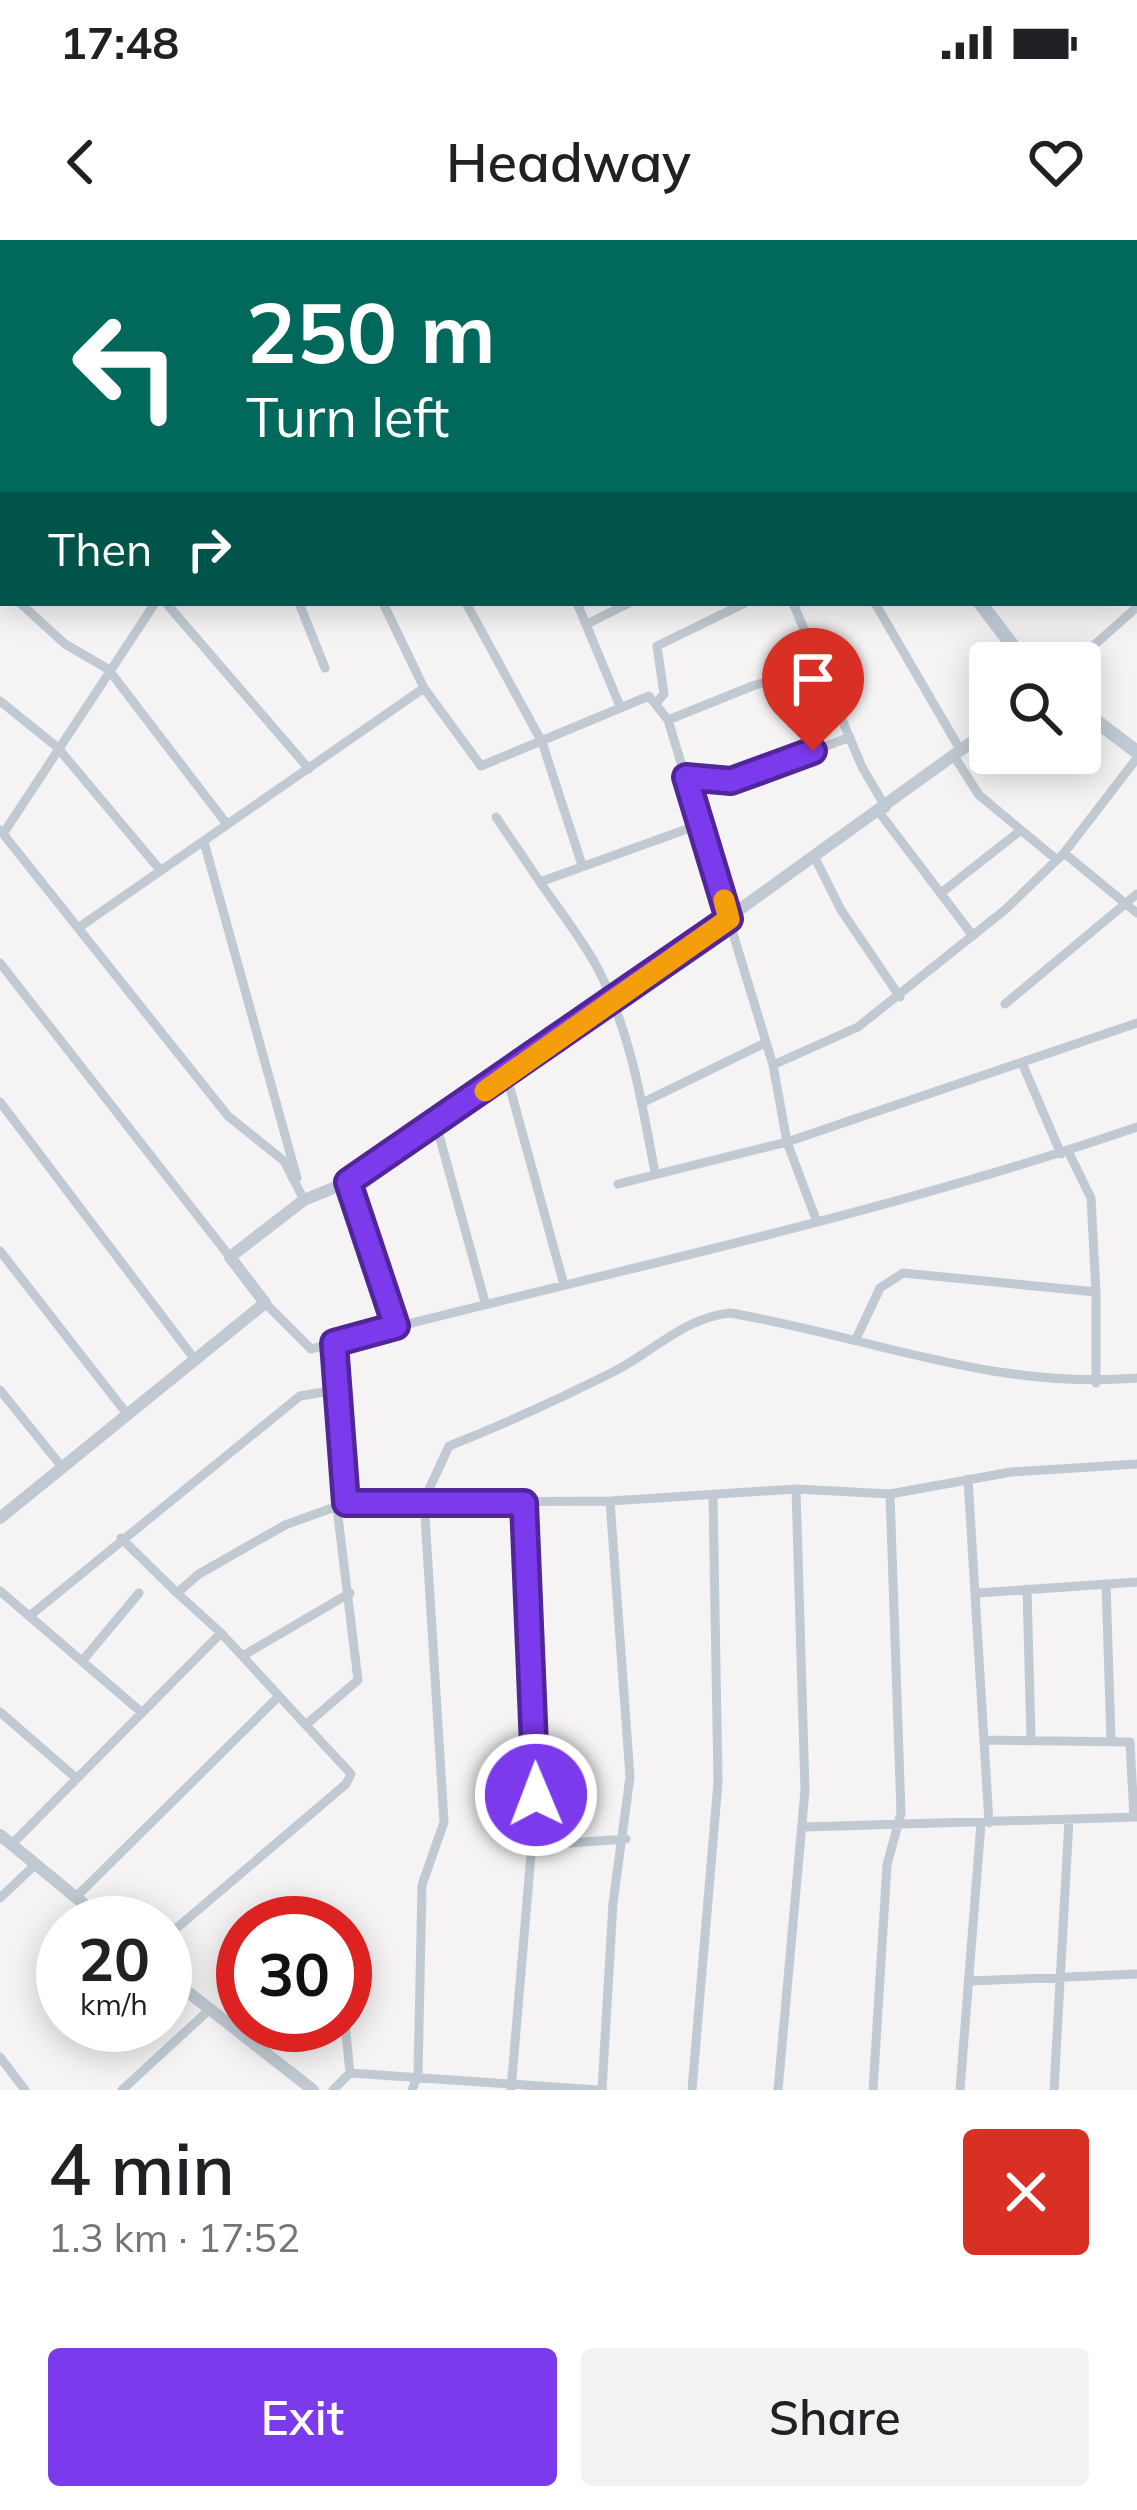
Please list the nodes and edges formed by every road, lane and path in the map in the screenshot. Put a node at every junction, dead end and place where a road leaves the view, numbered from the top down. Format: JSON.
{"nodes":[{"id":1,"x":23,"y":606,"type":"edge"},
{"id":2,"x":153,"y":606,"type":"edge"},
{"id":3,"x":169,"y":606,"type":"edge"},
{"id":4,"x":300,"y":606,"type":"edge"},
{"id":5,"x":384,"y":606,"type":"edge"},
{"id":6,"x":468,"y":606,"type":"edge"},
{"id":7,"x":579,"y":606,"type":"edge"},
{"id":8,"x":623,"y":606,"type":"edge"},
{"id":9,"x":739,"y":606,"type":"edge"},
{"id":10,"x":794,"y":606,"type":"edge"},
{"id":11,"x":877,"y":606,"type":"edge"},
{"id":12,"x":982,"y":606,"type":"edge"},
{"id":13,"x":1137,"y":608,"type":"edge"},
{"id":14,"x":589,"y":623,"type":"junction"},
{"id":15,"x":1010,"y":642,"type":"edge"},
{"id":16,"x":1098,"y":642,"type":"edge"},
{"id":17,"x":821,"y":667,"type":"junction"},
{"id":18,"x":325,"y":668,"type":"dead end"},
{"id":19,"x":107,"y":669,"type":"junction"},
{"id":20,"x":424,"y":688,"type":"junction"},
{"id":21,"x":0,"y":701,"type":"edge"},
{"id":22,"x":657,"y":702,"type":"junction"},
{"id":23,"x":620,"y":706,"type":"junction"},
{"id":24,"x":668,"y":720,"type":"junction"},
{"id":25,"x":1101,"y":726,"type":"edge"},
{"id":26,"x":850,"y":737,"type":"junction"},
{"id":27,"x":542,"y":742,"type":"junction"},
{"id":28,"x":969,"y":745,"type":"edge"},
{"id":29,"x":57,"y":747,"type":"junction"},
{"id":30,"x":958,"y":754,"type":"junction"},
{"id":31,"x":1137,"y":755,"type":"edge"},
{"id":32,"x":309,"y":770,"type":"junction"},
{"id":33,"x":686,"y":777,"type":"junction"},
{"id":34,"x":883,"y":810,"type":"junction"},
{"id":35,"x":496,"y":817,"type":"dead end"},
{"id":36,"x":226,"y":823,"type":"junction"},
{"id":37,"x":701,"y":824,"type":"junction"},
{"id":38,"x":1021,"y":830,"type":"junction"},
{"id":39,"x":1,"y":834,"type":"edge"},
{"id":40,"x":204,"y":842,"type":"junction"},
{"id":41,"x":1060,"y":856,"type":"junction"},
{"id":42,"x":815,"y":858,"type":"junction"},
{"id":43,"x":582,"y":865,"type":"junction"},
{"id":44,"x":160,"y":871,"type":"junction"},
{"id":45,"x":540,"y":882,"type":"junction"},
{"id":46,"x":941,"y":893,"type":"junction"},
{"id":47,"x":1137,"y":894,"type":"edge"},
{"id":48,"x":1127,"y":903,"type":"junction"},
{"id":49,"x":1137,"y":913,"type":"edge"},
{"id":50,"x":729,"y":919,"type":"junction"},
{"id":51,"x":81,"y":926,"type":"junction"},
{"id":52,"x":974,"y":936,"type":"junction"},
{"id":53,"x":0,"y":963,"type":"edge"},
{"id":54,"x":899,"y":998,"type":"junction"},
{"id":55,"x":613,"y":1003,"type":"junction"},
{"id":56,"x":1005,"y":1004,"type":"dead end"},
{"id":57,"x":1137,"y":1023,"type":"edge"},
{"id":58,"x":765,"y":1043,"type":"junction"},
{"id":59,"x":1022,"y":1064,"type":"junction"},
{"id":60,"x":773,"y":1065,"type":"junction"},
{"id":61,"x":507,"y":1077,"type":"junction"},
{"id":62,"x":0,"y":1102,"type":"edge"},
{"id":63,"x":644,"y":1102,"type":"junction"},
{"id":64,"x":436,"y":1124,"type":"junction"},
{"id":65,"x":1137,"y":1127,"type":"edge"},
{"id":66,"x":787,"y":1142,"type":"junction"},
{"id":67,"x":1064,"y":1152,"type":"junction"},
{"id":68,"x":655,"y":1173,"type":"junction"},
{"id":69,"x":348,"y":1182,"type":"junction"},
{"id":70,"x":618,"y":1184,"type":"dead end"},
{"id":71,"x":304,"y":1200,"type":"junction"},
{"id":72,"x":818,"y":1222,"type":"junction"},
{"id":73,"x":0,"y":1251,"type":"edge"},
{"id":74,"x":230,"y":1257,"type":"junction"},
{"id":75,"x":564,"y":1285,"type":"junction"},
{"id":76,"x":1096,"y":1292,"type":"junction"},
{"id":77,"x":485,"y":1302,"type":"junction"},
{"id":78,"x":266,"y":1303,"type":"junction"},
{"id":79,"x":396,"y":1326,"type":"junction"},
{"id":80,"x":856,"y":1339,"type":"junction"},
{"id":81,"x":334,"y":1343,"type":"junction"},
{"id":82,"x":196,"y":1360,"type":"junction"},
{"id":83,"x":1137,"y":1378,"type":"edge"},
{"id":84,"x":1096,"y":1383,"type":"junction"},
{"id":85,"x":0,"y":1390,"type":"edge"},
{"id":86,"x":342,"y":1390,"type":"junction"},
{"id":87,"x":127,"y":1414,"type":"junction"},
{"id":88,"x":1137,"y":1464,"type":"edge"},
{"id":89,"x":62,"y":1467,"type":"junction"},
{"id":90,"x":968,"y":1479,"type":"junction"},
{"id":91,"x":796,"y":1490,"type":"junction"},
{"id":92,"x":890,"y":1494,"type":"junction"},
{"id":93,"x":713,"y":1496,"type":"junction"},
{"id":94,"x":424,"y":1500,"type":"junction"},
{"id":95,"x":610,"y":1501,"type":"junction"},
{"id":96,"x":524,"y":1503,"type":"junction"},
{"id":97,"x":342,"y":1506,"type":"junction"},
{"id":98,"x":0,"y":1518,"type":"edge"},
{"id":99,"x":121,"y":1538,"type":"junction"},
{"id":100,"x":1137,"y":1582,"type":"edge"},
{"id":101,"x":1106,"y":1584,"type":"junction"},
{"id":102,"x":1027,"y":1589,"type":"junction"},
{"id":103,"x":0,"y":1591,"type":"edge"},
{"id":104,"x":139,"y":1593,"type":"dead end"},
{"id":105,"x":177,"y":1593,"type":"junction"},
{"id":106,"x":350,"y":1593,"type":"junction"},
{"id":107,"x":978,"y":1593,"type":"junction"},
{"id":108,"x":32,"y":1615,"type":"junction"},
{"id":109,"x":221,"y":1633,"type":"junction"},
{"id":110,"x":244,"y":1655,"type":"junction"},
{"id":111,"x":83,"y":1660,"type":"junction"},
{"id":112,"x":278,"y":1696,"type":"junction"},
{"id":113,"x":140,"y":1711,"type":"junction"},
{"id":114,"x":0,"y":1712,"type":"edge"},
{"id":115,"x":308,"y":1723,"type":"junction"},
{"id":116,"x":1031,"y":1739,"type":"junction"},
{"id":117,"x":987,"y":1740,"type":"junction"},
{"id":118,"x":1111,"y":1740,"type":"junction"},
{"id":119,"x":76,"y":1778,"type":"junction"},
{"id":120,"x":1136,"y":1817,"type":"edge"},
{"id":121,"x":1069,"y":1820,"type":"junction"},
{"id":122,"x":985,"y":1823,"type":"junction"},
{"id":123,"x":898,"y":1825,"type":"junction"},
{"id":124,"x":804,"y":1827,"type":"junction"},
{"id":125,"x":626,"y":1839,"type":"junction"},
{"id":126,"x":6,"y":1840,"type":"edge"},
{"id":127,"x":528,"y":1846,"type":"junction"},
{"id":128,"x":36,"y":1864,"type":"junction"},
{"id":129,"x":75,"y":1896,"type":"edge"},
{"id":130,"x":77,"y":1896,"type":"edge"},
{"id":131,"x":0,"y":1898,"type":"edge"},
{"id":132,"x":192,"y":1915,"type":"edge"},
{"id":133,"x":1137,"y":1974,"type":"edge"},
{"id":134,"x":1061,"y":1976,"type":"junction"},
{"id":135,"x":972,"y":1982,"type":"junction"},
{"id":136,"x":192,"y":1996,"type":"edge"},
{"id":137,"x":209,"y":2010,"type":"junction"},
{"id":138,"x":216,"y":2015,"type":"edge"},
{"id":139,"x":262,"y":2052,"type":"edge"},
{"id":140,"x":348,"y":2052,"type":"edge"},
{"id":141,"x":0,"y":2056,"type":"edge"},
{"id":142,"x":350,"y":2073,"type":"junction"},
{"id":143,"x":418,"y":2074,"type":"junction"},
{"id":144,"x":511,"y":2087,"type":"edge"},
{"id":145,"x":308,"y":2089,"type":"edge"},
{"id":146,"x":25,"y":2090,"type":"edge"},
{"id":147,"x":122,"y":2090,"type":"edge"},
{"id":148,"x":333,"y":2090,"type":"edge"},
{"id":149,"x":412,"y":2090,"type":"edge"},
{"id":150,"x":600,"y":2090,"type":"edge"},
{"id":151,"x":692,"y":2090,"type":"edge"},
{"id":152,"x":778,"y":2090,"type":"edge"},
{"id":153,"x":873,"y":2090,"type":"edge"},
{"id":154,"x":960,"y":2090,"type":"edge"},
{"id":155,"x":1054,"y":2090,"type":"edge"}],
"edges":[{"from":1,"to":19,"type":"street"},
{"from":2,"to":19,"type":"street"},
{"from":3,"to":32,"type":"street"},
{"from":4,"to":18,"type":"street"},
{"from":5,"to":20,"type":"street"},
{"from":6,"to":27,"type":"street"},
{"from":7,"to":14,"type":"street"},
{"from":8,"to":14,"type":"street"},
{"from":9,"to":22,"type":"street"},
{"from":10,"to":17,"type":"street"},
{"from":11,"to":30,"type":"street"},
{"from":12,"to":15,"type":"main road"},
{"from":13,"to":16,"type":"street"},
{"from":14,"to":23,"type":"street"},
{"from":17,"to":24,"type":"street"},
{"from":17,"to":26,"type":"street"},
{"from":19,"to":29,"type":"street"},
{"from":19,"to":36,"type":"street"},
{"from":20,"to":27,"type":"street"},
{"from":20,"to":32,"type":"street"},
{"from":21,"to":29,"type":"street"},
{"from":22,"to":23,"type":"street"},
{"from":22,"to":24,"type":"street"},
{"from":23,"to":27,"type":"street"},
{"from":24,"to":33,"type":"street"},
{"from":25,"to":31,"type":"main road"},
{"from":26,"to":33,"type":"street"},
{"from":26,"to":34,"type":"street"},
{"from":27,"to":43,"type":"street"},
{"from":28,"to":30,"type":"street"},
{"from":29,"to":39,"type":"street"},
{"from":29,"to":44,"type":"street"},
{"from":30,"to":34,"type":"street"},
{"from":30,"to":38,"type":"street"},
{"from":31,"to":41,"type":"street"},
{"from":32,"to":36,"type":"street"},
{"from":33,"to":37,"type":"street"},
{"from":34,"to":42,"type":"street"},
{"from":34,"to":46,"type":"street"},
{"from":35,"to":45,"type":"street"},
{"from":36,"to":40,"type":"street"},
{"from":37,"to":43,"type":"street"},
{"from":37,"to":50,"type":"street"},
{"from":38,"to":41,"type":"street"},
{"from":38,"to":46,"type":"street"},
{"from":39,"to":51,"type":"street"},
{"from":40,"to":44,"type":"street"},
{"from":40,"to":71,"type":"street"},
{"from":41,"to":48,"type":"street"},
{"from":41,"to":52,"type":"street"},
{"from":42,"to":50,"type":"street"},
{"from":42,"to":54,"type":"street"},
{"from":43,"to":45,"type":"street"},
{"from":44,"to":51,"type":"street"},
{"from":45,"to":55,"type":"street"},
{"from":46,"to":52,"type":"street"},
{"from":47,"to":48,"type":"street"},
{"from":48,"to":49,"type":"street"},
{"from":48,"to":56,"type":"street"},
{"from":50,"to":55,"type":"street"},
{"from":50,"to":58,"type":"street"},
{"from":51,"to":71,"type":"street"},
{"from":52,"to":54,"type":"street"},
{"from":53,"to":74,"type":"street"},
{"from":54,"to":60,"type":"street"},
{"from":55,"to":61,"type":"street"},
{"from":55,"to":63,"type":"street"},
{"from":57,"to":59,"type":"street"},
{"from":58,"to":60,"type":"street"},
{"from":58,"to":63,"type":"street"},
{"from":59,"to":66,"type":"street"},
{"from":59,"to":67,"type":"street"},
{"from":60,"to":66,"type":"street"},
{"from":61,"to":64,"type":"street"},
{"from":61,"to":75,"type":"street"},
{"from":62,"to":82,"type":"street"},
{"from":63,"to":68,"type":"street"},
{"from":64,"to":69,"type":"street"},
{"from":64,"to":77,"type":"street"},
{"from":65,"to":67,"type":"street"},
{"from":66,"to":68,"type":"street"},
{"from":66,"to":72,"type":"street"},
{"from":67,"to":72,"type":"street"},
{"from":67,"to":76,"type":"street"},
{"from":68,"to":70,"type":"street"},
{"from":69,"to":71,"type":"street"},
{"from":69,"to":79,"type":"street"},
{"from":71,"to":74,"type":"street"},
{"from":72,"to":75,"type":"street"},
{"from":73,"to":87,"type":"street"},
{"from":74,"to":78,"type":"street"},
{"from":75,"to":77,"type":"street"},
{"from":76,"to":80,"type":"street"},
{"from":76,"to":84,"type":"street"},
{"from":77,"to":79,"type":"street"},
{"from":78,"to":81,"type":"street"},
{"from":78,"to":82,"type":"street"},
{"from":79,"to":81,"type":"street"},
{"from":80,"to":84,"type":"street"},
{"from":80,"to":94,"type":"street"},
{"from":81,"to":86,"type":"street"},
{"from":82,"to":87,"type":"street"},
{"from":83,"to":84,"type":"street"},
{"from":85,"to":89,"type":"street"},
{"from":86,"to":97,"type":"street"},
{"from":86,"to":99,"type":"street"},
{"from":87,"to":89,"type":"street"},
{"from":88,"to":90,"type":"street"},
{"from":89,"to":98,"type":"street"},
{"from":90,"to":92,"type":"street"},
{"from":90,"to":107,"type":"street"},
{"from":91,"to":92,"type":"street"},
{"from":91,"to":93,"type":"street"},
{"from":91,"to":124,"type":"street"},
{"from":92,"to":123,"type":"street"},
{"from":93,"to":95,"type":"street"},
{"from":93,"to":151,"type":"street"},
{"from":94,"to":96,"type":"street"},
{"from":94,"to":97,"type":"street"},
{"from":94,"to":143,"type":"street"},
{"from":95,"to":96,"type":"street"},
{"from":95,"to":125,"type":"street"},
{"from":96,"to":127,"type":"street"},
{"from":97,"to":105,"type":"street"},
{"from":97,"to":106,"type":"street"},
{"from":99,"to":105,"type":"street"},
{"from":99,"to":108,"type":"street"},
{"from":100,"to":101,"type":"street"},
{"from":101,"to":102,"type":"street"},
{"from":101,"to":118,"type":"street"},
{"from":102,"to":107,"type":"street"},
{"from":102,"to":116,"type":"street"},
{"from":103,"to":108,"type":"street"},
{"from":104,"to":111,"type":"street"},
{"from":105,"to":109,"type":"street"},
{"from":106,"to":110,"type":"street"},
{"from":106,"to":115,"type":"street"},
{"from":107,"to":117,"type":"street"},
{"from":108,"to":111,"type":"street"},
{"from":109,"to":110,"type":"street"},
{"from":109,"to":113,"type":"street"},
{"from":110,"to":112,"type":"street"},
{"from":111,"to":113,"type":"street"},
{"from":112,"to":115,"type":"street"},
{"from":112,"to":130,"type":"street"},
{"from":113,"to":119,"type":"street"},
{"from":114,"to":119,"type":"street"},
{"from":115,"to":132,"type":"street"},
{"from":116,"to":117,"type":"street"},
{"from":116,"to":118,"type":"street"},
{"from":117,"to":122,"type":"street"},
{"from":118,"to":120,"type":"street"},
{"from":119,"to":126,"type":"street"},
{"from":120,"to":121,"type":"street"},
{"from":121,"to":122,"type":"street"},
{"from":121,"to":134,"type":"street"},
{"from":122,"to":123,"type":"street"},
{"from":122,"to":135,"type":"street"},
{"from":123,"to":124,"type":"street"},
{"from":123,"to":153,"type":"street"},
{"from":124,"to":152,"type":"street"},
{"from":125,"to":127,"type":"street"},
{"from":125,"to":150,"type":"street"},
{"from":126,"to":128,"type":"street"},
{"from":127,"to":144,"type":"street"},
{"from":128,"to":129,"type":"street"},
{"from":128,"to":131,"type":"street"},
{"from":133,"to":134,"type":"street"},
{"from":134,"to":135,"type":"street"},
{"from":134,"to":155,"type":"street"},
{"from":135,"to":154,"type":"street"},
{"from":136,"to":137,"type":"street"},
{"from":137,"to":138,"type":"street"},
{"from":137,"to":147,"type":"street"},
{"from":139,"to":145,"type":"street"},
{"from":140,"to":142,"type":"street"},
{"from":141,"to":146,"type":"street"},
{"from":142,"to":143,"type":"street"},
{"from":142,"to":148,"type":"street"},
{"from":143,"to":144,"type":"street"},
{"from":143,"to":149,"type":"street"},
{"from":144,"to":150,"type":"street"}]}
